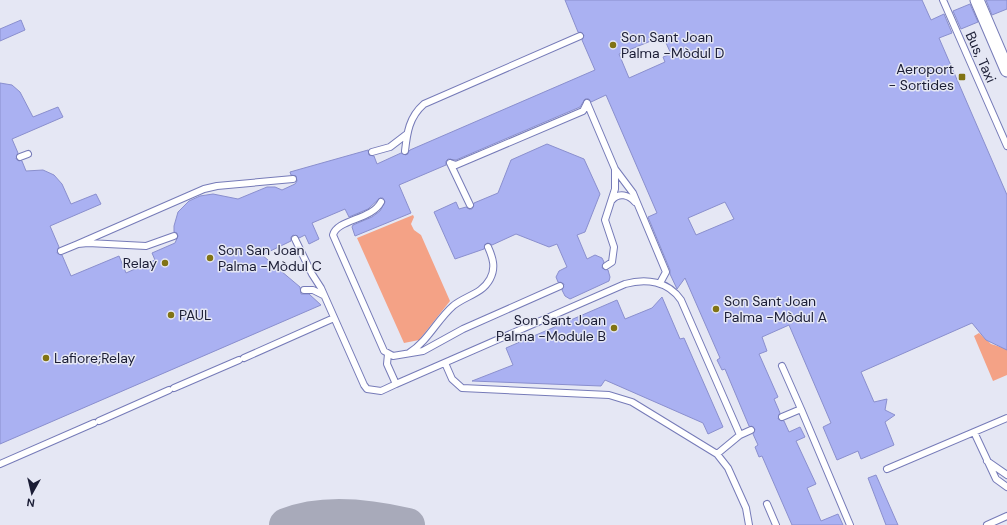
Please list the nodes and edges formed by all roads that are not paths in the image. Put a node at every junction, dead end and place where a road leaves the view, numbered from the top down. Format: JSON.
{"nodes":[{"id":1,"x":943,"y":0,"type":"edge"},
{"id":2,"x":977,"y":0,"type":"edge"},
{"id":3,"x":580,"y":36,"type":"dead end"},
{"id":4,"x":1007,"y":70,"type":"edge"},
{"id":5,"x":407,"y":134,"type":"junction"},
{"id":6,"x":1007,"y":146,"type":"edge"},
{"id":7,"x":372,"y":152,"type":"dead end"},
{"id":8,"x":405,"y":152,"type":"dead end"},
{"id":9,"x":28,"y":154,"type":"dead end"},
{"id":10,"x":20,"y":157,"type":"dead end"},
{"id":11,"x":615,"y":169,"type":"junction"},
{"id":12,"x":293,"y":179,"type":"dead end"},
{"id":13,"x":611,"y":201,"type":"junction"},
{"id":14,"x":382,"y":202,"type":"dead end"},
{"id":15,"x":637,"y":203,"type":"junction"},
{"id":16,"x":470,"y":205,"type":"dead end"},
{"id":17,"x":174,"y":236,"type":"dead end"},
{"id":18,"x":295,"y":239,"type":"dead end"},
{"id":19,"x":78,"y":244,"type":"junction"},
{"id":20,"x":488,"y":247,"type":"dead end"},
{"id":21,"x":61,"y":251,"type":"dead end"},
{"id":22,"x":606,"y":266,"type":"dead end"},
{"id":23,"x":660,"y":283,"type":"junction"},
{"id":24,"x":560,"y":286,"type":"dead end"},
{"id":25,"x":304,"y":290,"type":"dead end"},
{"id":26,"x":324,"y":296,"type":"junction"},
{"id":27,"x":334,"y":318,"type":"junction"},
{"id":28,"x":388,"y":354,"type":"junction"},
{"id":29,"x":405,"y":355,"type":"junction"},
{"id":30,"x":445,"y":363,"type":"junction"},
{"id":31,"x":782,"y":366,"type":"dead end"},
{"id":32,"x":396,"y":384,"type":"junction"},
{"id":33,"x":801,"y":409,"type":"junction"},
{"id":34,"x":782,"y":417,"type":"dead end"},
{"id":35,"x":1007,"y":418,"type":"edge"},
{"id":36,"x":751,"y":430,"type":"dead end"},
{"id":37,"x":974,"y":432,"type":"junction"},
{"id":38,"x":740,"y":435,"type":"junction"},
{"id":39,"x":717,"y":454,"type":"junction"},
{"id":40,"x":986,"y":460,"type":"junction"},
{"id":41,"x":0,"y":464,"type":"edge"},
{"id":42,"x":887,"y":469,"type":"dead end"},
{"id":43,"x":1007,"y":475,"type":"edge"},
{"id":44,"x":1007,"y":487,"type":"edge"},
{"id":45,"x":767,"y":504,"type":"dead end"},
{"id":46,"x":1007,"y":516,"type":"edge"},
{"id":47,"x":749,"y":525,"type":"edge"},
{"id":48,"x":776,"y":525,"type":"edge"},
{"id":49,"x":850,"y":525,"type":"edge"},
{"id":50,"x":987,"y":525,"type":"edge"}],
"edges":[{"from":1,"to":6,"type":"lane","name":"Bus, Taxi"},
{"from":2,"to":4,"type":"street"},
{"from":3,"to":5,"type":"lane"},
{"from":5,"to":7,"type":"lane"},
{"from":5,"to":8,"type":"lane"},
{"from":9,"to":10,"type":"lane"},
{"from":11,"to":13,"type":"lane"},
{"from":11,"to":15,"type":"lane"},
{"from":11,"to":16,"type":"lane"},
{"from":12,"to":19,"type":"lane"},
{"from":13,"to":15,"type":"lane"},
{"from":13,"to":22,"type":"lane"},
{"from":14,"to":28,"type":"lane"},
{"from":15,"to":23,"type":"lane"},
{"from":17,"to":19,"type":"lane"},
{"from":18,"to":26,"type":"lane"},
{"from":19,"to":21,"type":"lane"},
{"from":20,"to":29,"type":"lane"},
{"from":23,"to":30,"type":"lane"},
{"from":23,"to":38,"type":"lane"},
{"from":24,"to":29,"type":"lane"},
{"from":25,"to":26,"type":"lane"},
{"from":26,"to":27,"type":"lane"},
{"from":27,"to":32,"type":"lane"},
{"from":27,"to":41,"type":"lane"},
{"from":28,"to":29,"type":"lane"},
{"from":28,"to":32,"type":"lane"},
{"from":30,"to":32,"type":"lane"},
{"from":30,"to":39,"type":"lane"},
{"from":31,"to":33,"type":"lane"},
{"from":33,"to":34,"type":"lane"},
{"from":33,"to":49,"type":"lane"},
{"from":35,"to":37,"type":"lane"},
{"from":36,"to":38,"type":"lane"},
{"from":37,"to":40,"type":"lane"},
{"from":37,"to":42,"type":"lane"},
{"from":38,"to":39,"type":"lane"},
{"from":39,"to":47,"type":"lane"},
{"from":40,"to":43,"type":"lane"},
{"from":40,"to":44,"type":"lane"},
{"from":45,"to":48,"type":"lane"},
{"from":46,"to":50,"type":"lane"}]}
